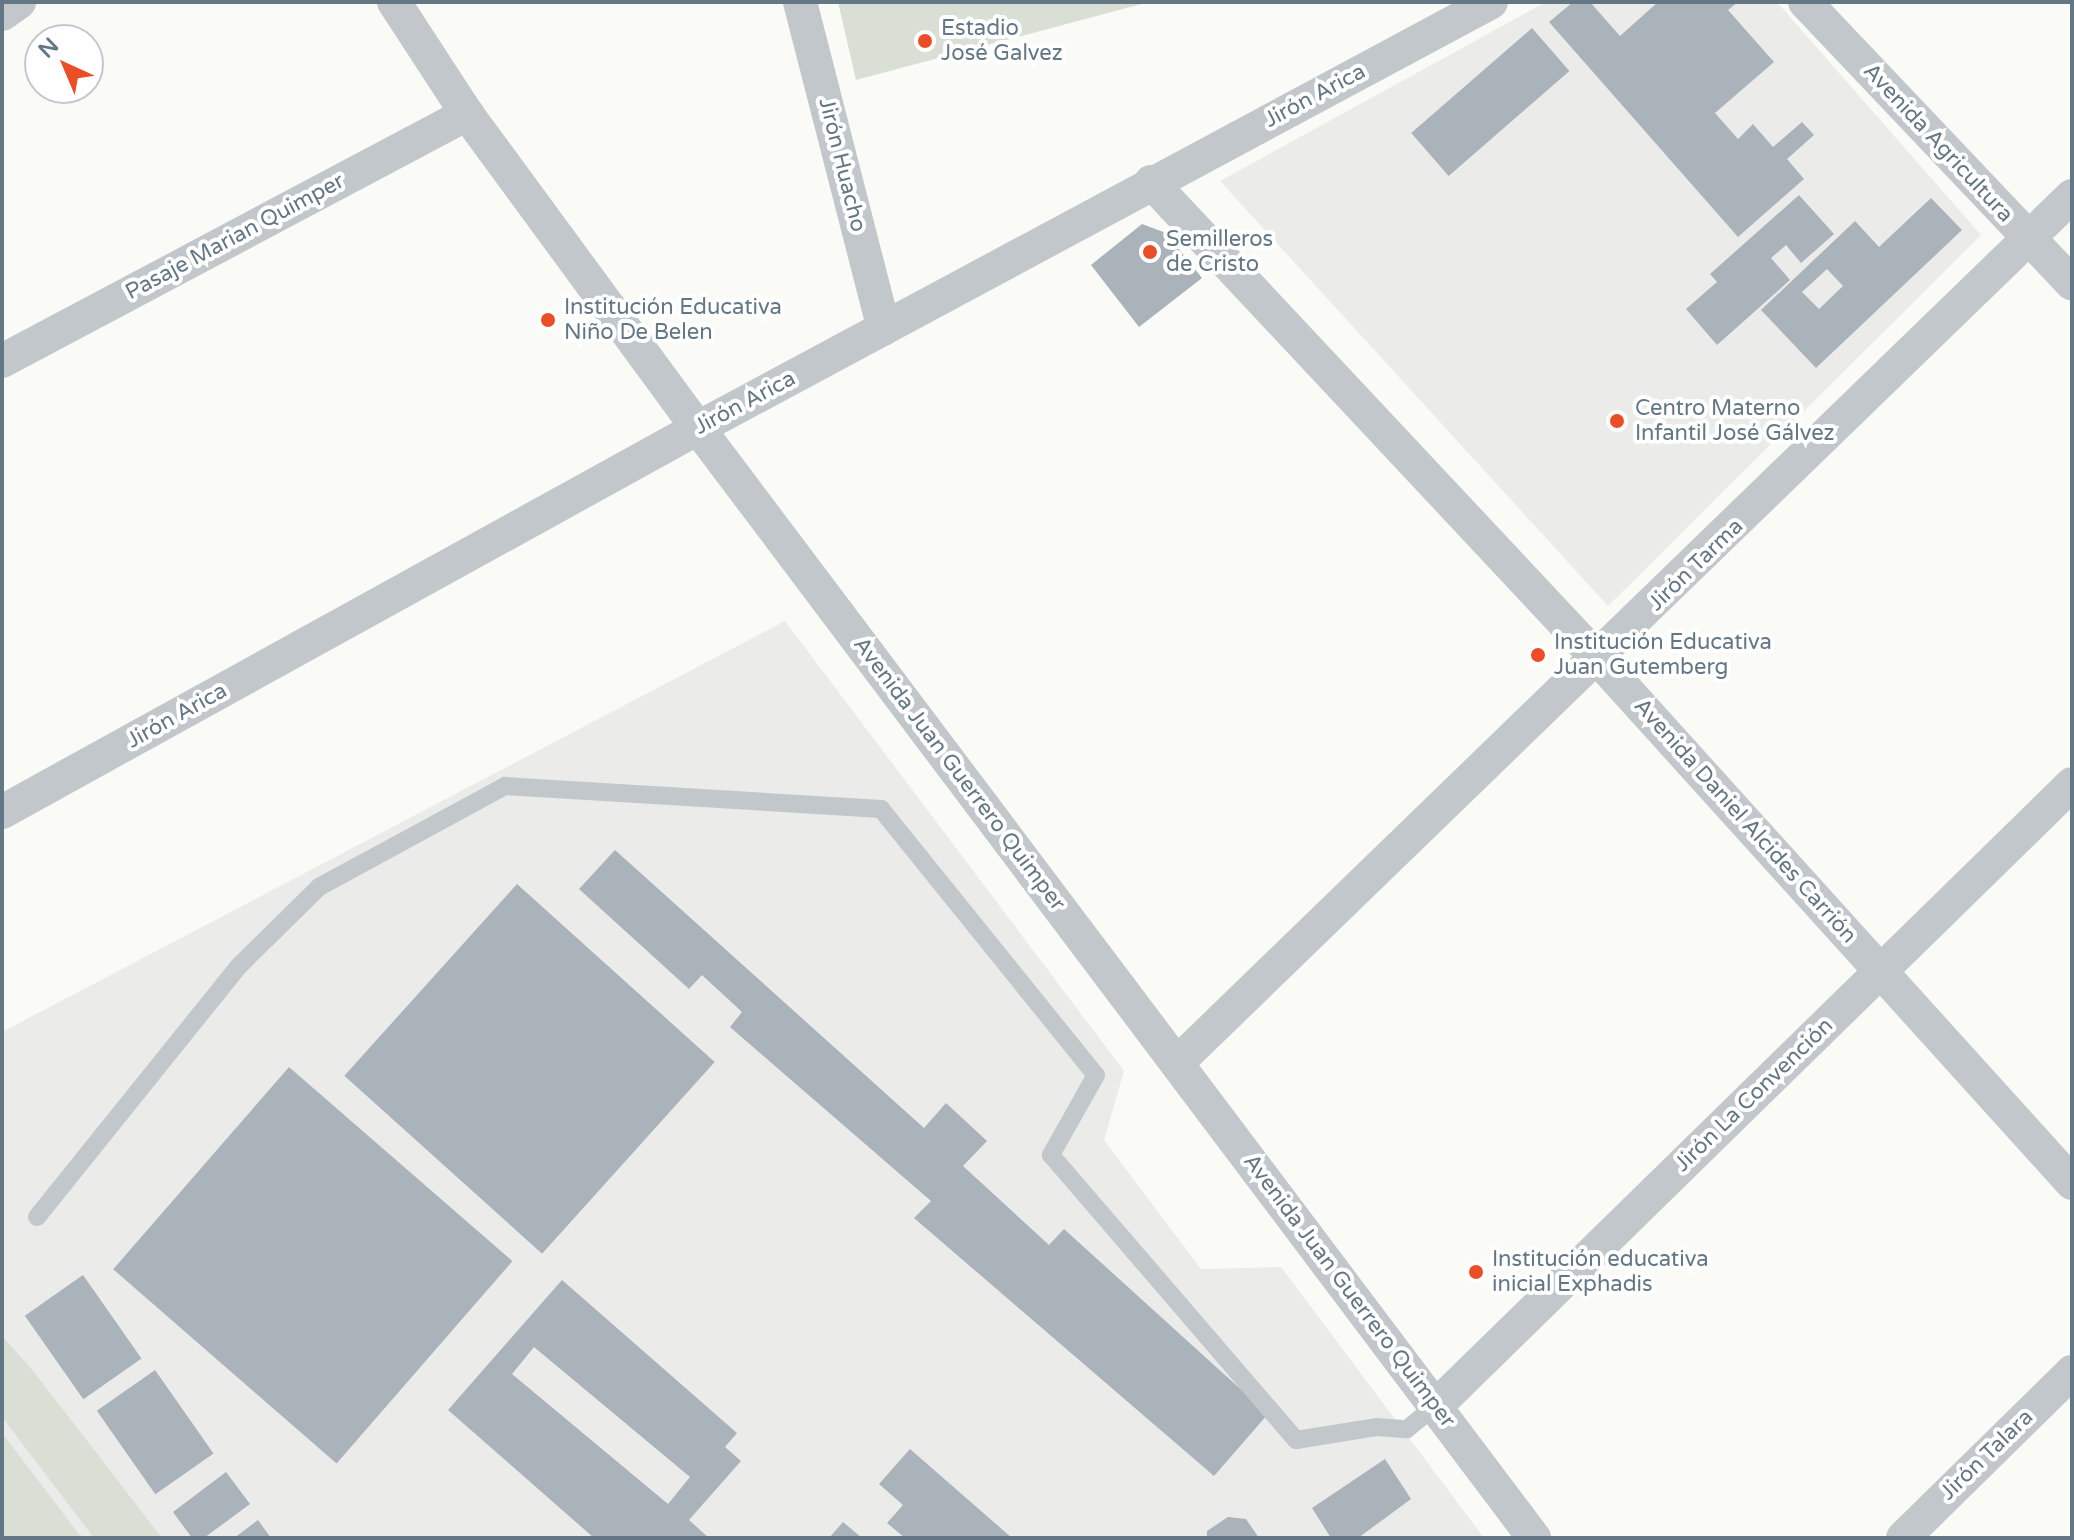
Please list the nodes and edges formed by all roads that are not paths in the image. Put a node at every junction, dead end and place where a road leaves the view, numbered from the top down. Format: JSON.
{"nodes":[{"id":1,"x":19,"y":2,"type":"edge"},
{"id":2,"x":394,"y":2,"type":"edge"},
{"id":3,"x":800,"y":2,"type":"edge"},
{"id":4,"x":1491,"y":2,"type":"edge"},
{"id":5,"x":1805,"y":2,"type":"edge"},
{"id":6,"x":2,"y":14,"type":"edge"},
{"id":7,"x":467,"y":114,"type":"junction"},
{"id":8,"x":1151,"y":182,"type":"junction"},
{"id":9,"x":2072,"y":196,"type":"edge"},
{"id":10,"x":2029,"y":239,"type":"junction"},
{"id":11,"x":2072,"y":283,"type":"edge"},
{"id":12,"x":884,"y":328,"type":"junction"},
{"id":13,"x":2,"y":361,"type":"edge"},
{"id":14,"x":698,"y":428,"type":"junction"},
{"id":15,"x":1599,"y":660,"type":"junction"},
{"id":16,"x":2072,"y":784,"type":"edge"},
{"id":17,"x":2,"y":812,"type":"edge"},
{"id":18,"x":1881,"y":972,"type":"junction"},
{"id":19,"x":1177,"y":1063,"type":"junction"},
{"id":20,"x":2072,"y":1183,"type":"edge"},
{"id":21,"x":37,"y":1217,"type":"dead end"},
{"id":22,"x":2072,"y":1372,"type":"edge"},
{"id":23,"x":1437,"y":1405,"type":"junction"},
{"id":24,"x":1534,"y":1538,"type":"edge"},
{"id":25,"x":1903,"y":1538,"type":"edge"}],
"edges":[{"from":1,"to":6,"type":"street"},
{"from":2,"to":7,"type":"street","name":"Avenida Juan Guerrero Quimper"},
{"from":3,"to":12,"type":"street","name":"Jirón Huacho"},
{"from":4,"to":8,"type":"street","name":"Jirón Arica"},
{"from":5,"to":10,"type":"street","name":"Avenida Agricultura"},
{"from":7,"to":13,"type":"street","name":"Pasaje Marian Quimper"},
{"from":7,"to":14,"type":"street","name":"Avenida Juan Guerrero Quimper"},
{"from":8,"to":12,"type":"street","name":"Jirón Arica"},
{"from":8,"to":15,"type":"street","name":"Avenida Daniel Alcides Carrión"},
{"from":9,"to":10,"type":"street","name":"Jirón Tarma"},
{"from":10,"to":11,"type":"street","name":"Avenida Agricultura"},
{"from":10,"to":15,"type":"street","name":"Jirón Tarma"},
{"from":12,"to":14,"type":"street","name":"Jirón Arica"},
{"from":14,"to":17,"type":"street","name":"Jirón Arica"},
{"from":14,"to":19,"type":"street","name":"Avenida Juan Guerrero Quimper"},
{"from":15,"to":18,"type":"street","name":"Avenida Daniel Alcides Carrión"},
{"from":15,"to":19,"type":"street","name":"Jirón Tarma"},
{"from":16,"to":18,"type":"street","name":"Jirón La Convención"},
{"from":18,"to":20,"type":"street","name":"Avenida Daniel Alcides Carrión"},
{"from":18,"to":23,"type":"street","name":"Jirón La Convención"},
{"from":19,"to":23,"type":"street","name":"Avenida Juan Guerrero Quimper"},
{"from":21,"to":23,"type":"lane"},
{"from":22,"to":25,"type":"street","name":"Jirón Talara"},
{"from":23,"to":24,"type":"street","name":"Avenida Juan Guerrero Quimper"}]}
